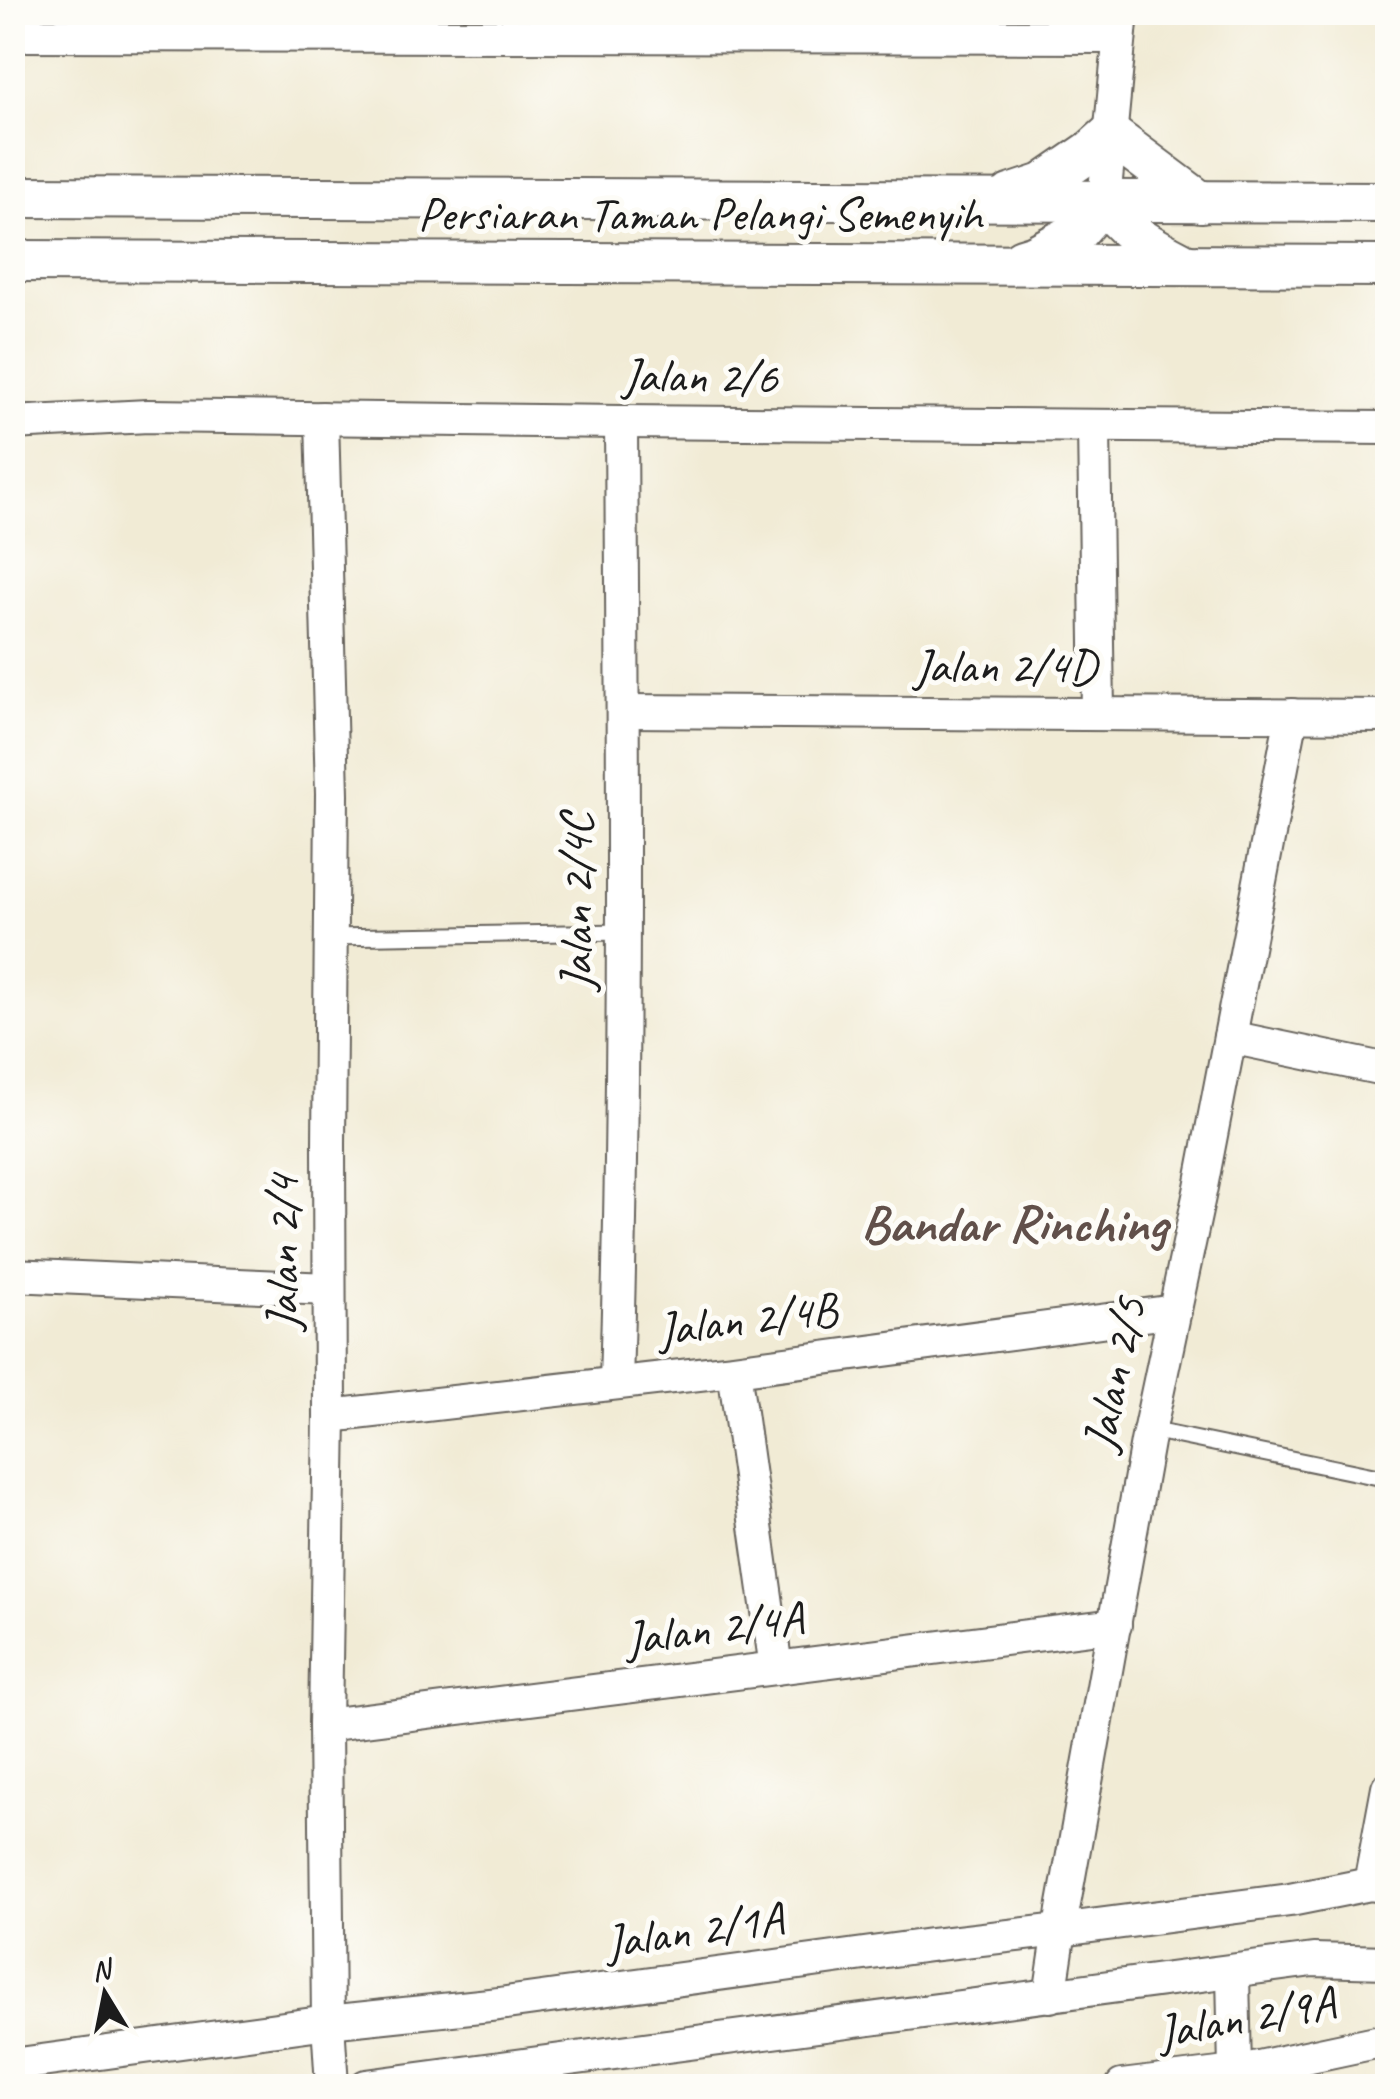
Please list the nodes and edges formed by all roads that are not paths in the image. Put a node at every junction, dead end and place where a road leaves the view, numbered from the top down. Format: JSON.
{"nodes":[{"id":1,"x":1120,"y":25,"type":"edge"},
{"id":2,"x":12,"y":35,"type":"edge"},
{"id":3,"x":1110,"y":134,"type":"junction"},
{"id":4,"x":12,"y":197,"type":"edge"},
{"id":5,"x":992,"y":201,"type":"junction"},
{"id":6,"x":1104,"y":202,"type":"junction"},
{"id":7,"x":1201,"y":202,"type":"junction"},
{"id":8,"x":1388,"y":202,"type":"edge"},
{"id":9,"x":12,"y":261,"type":"edge"},
{"id":10,"x":1004,"y":265,"type":"junction"},
{"id":11,"x":1189,"y":266,"type":"junction"},
{"id":12,"x":1388,"y":266,"type":"edge"},
{"id":13,"x":322,"y":418,"type":"junction"},
{"id":14,"x":620,"y":422,"type":"junction"},
{"id":15,"x":12,"y":423,"type":"edge"},
{"id":16,"x":1094,"y":426,"type":"junction"},
{"id":17,"x":1388,"y":428,"type":"edge"},
{"id":18,"x":623,"y":711,"type":"junction"},
{"id":19,"x":1098,"y":714,"type":"junction"},
{"id":20,"x":1292,"y":715,"type":"junction"},
{"id":21,"x":1388,"y":716,"type":"edge"},
{"id":22,"x":623,"y":932,"type":"junction"},
{"id":23,"x":331,"y":937,"type":"junction"},
{"id":24,"x":1230,"y":1036,"type":"junction"},
{"id":25,"x":1388,"y":1070,"type":"edge"},
{"id":26,"x":12,"y":1276,"type":"edge"},
{"id":27,"x":329,"y":1289,"type":"junction"},
{"id":28,"x":1175,"y":1311,"type":"junction"},
{"id":29,"x":734,"y":1370,"type":"junction"},
{"id":30,"x":616,"y":1382,"type":"junction"},
{"id":31,"x":330,"y":1416,"type":"junction"},
{"id":32,"x":1150,"y":1430,"type":"junction"},
{"id":33,"x":1388,"y":1479,"type":"edge"},
{"id":34,"x":1114,"y":1625,"type":"junction"},
{"id":35,"x":776,"y":1668,"type":"junction"},
{"id":36,"x":325,"y":1725,"type":"junction"},
{"id":37,"x":1388,"y":1788,"type":"edge"},
{"id":38,"x":1379,"y":1886,"type":"edge"},
{"id":39,"x":1060,"y":1930,"type":"junction"},
{"id":40,"x":1388,"y":1962,"type":"edge"},
{"id":41,"x":1233,"y":1972,"type":"junction"},
{"id":42,"x":1050,"y":1996,"type":"junction"},
{"id":43,"x":328,"y":2022,"type":"junction"},
{"id":44,"x":1388,"y":2044,"type":"edge"},
{"id":45,"x":12,"y":2065,"type":"edge"},
{"id":46,"x":1233,"y":2079,"type":"edge"},
{"id":47,"x":332,"y":2086,"type":"edge"},
{"id":48,"x":366,"y":2086,"type":"edge"},
{"id":49,"x":1122,"y":2086,"type":"edge"}],
"edges":[{"from":1,"to":2,"type":"street"},
{"from":1,"to":3,"type":"street"},
{"from":3,"to":5,"type":"street"},
{"from":3,"to":6,"type":"street"},
{"from":3,"to":7,"type":"street"},
{"from":4,"to":5,"type":"street","name":"Persiaran Taman Pelangi Semenyih"},
{"from":5,"to":6,"type":"street","name":"Persiaran Taman Pelangi Semenyih"},
{"from":6,"to":7,"type":"street","name":"Persiaran Taman Pelangi Semenyih"},
{"from":6,"to":10,"type":"street"},
{"from":6,"to":11,"type":"street"},
{"from":7,"to":8,"type":"street","name":"Persiaran Taman Pelangi Semenyih"},
{"from":9,"to":10,"type":"street","name":"Persiaran Taman Pelangi Semenyih"},
{"from":10,"to":11,"type":"street","name":"Persiaran Taman Pelangi Semenyih"},
{"from":11,"to":12,"type":"street","name":"Persiaran Taman Pelangi Semenyih"},
{"from":13,"to":14,"type":"street","name":"Jalan 2/6"},
{"from":13,"to":15,"type":"street","name":"Jalan 2/6"},
{"from":13,"to":23,"type":"street","name":"Jalan 2/4"},
{"from":14,"to":16,"type":"street","name":"Jalan 2/6"},
{"from":14,"to":18,"type":"street","name":"Jalan 2/4C"},
{"from":16,"to":17,"type":"street","name":"Jalan 2/6"},
{"from":16,"to":19,"type":"street"},
{"from":18,"to":19,"type":"street","name":"Jalan 2/4D"},
{"from":18,"to":22,"type":"street","name":"Jalan 2/4C"},
{"from":19,"to":20,"type":"street","name":"Jalan 2/4D"},
{"from":20,"to":21,"type":"street","name":"Jalan 2/4D"},
{"from":20,"to":24,"type":"street","name":"Jalan 2/5"},
{"from":22,"to":23,"type":"lane"},
{"from":22,"to":30,"type":"street","name":"Jalan 2/4C"},
{"from":23,"to":27,"type":"street","name":"Jalan 2/4"},
{"from":24,"to":25,"type":"street"},
{"from":24,"to":28,"type":"street","name":"Jalan 2/5"},
{"from":26,"to":27,"type":"street"},
{"from":27,"to":31,"type":"street","name":"Jalan 2/4"},
{"from":28,"to":29,"type":"street","name":"Jalan 2/4B"},
{"from":28,"to":32,"type":"street","name":"Jalan 2/5"},
{"from":29,"to":30,"type":"street","name":"Jalan 2/4B"},
{"from":29,"to":35,"type":"street"},
{"from":30,"to":31,"type":"street","name":"Jalan 2/4B"},
{"from":31,"to":36,"type":"street","name":"Jalan 2/4"},
{"from":32,"to":33,"type":"lane"},
{"from":32,"to":34,"type":"street","name":"Jalan 2/5"},
{"from":34,"to":35,"type":"street","name":"Jalan 2/4A"},
{"from":34,"to":39,"type":"street","name":"Jalan 2/5"},
{"from":35,"to":36,"type":"street","name":"Jalan 2/4A"},
{"from":36,"to":43,"type":"street","name":"Jalan 2/4"},
{"from":37,"to":38,"type":"street"},
{"from":38,"to":39,"type":"street","name":"Jalan 2/1A"},
{"from":39,"to":42,"type":"street","name":"Jalan 2/5"},
{"from":39,"to":43,"type":"street","name":"Jalan 2/1A"},
{"from":40,"to":41,"type":"street"},
{"from":41,"to":42,"type":"street"},
{"from":41,"to":46,"type":"street"},
{"from":42,"to":48,"type":"street"},
{"from":43,"to":45,"type":"street","name":"Jalan 2/1A"},
{"from":43,"to":47,"type":"street","name":"Jalan 2/4"},
{"from":44,"to":46,"type":"street","name":"Jalan 2/9A"},
{"from":46,"to":49,"type":"street","name":"Jalan 2/9A"}]}
